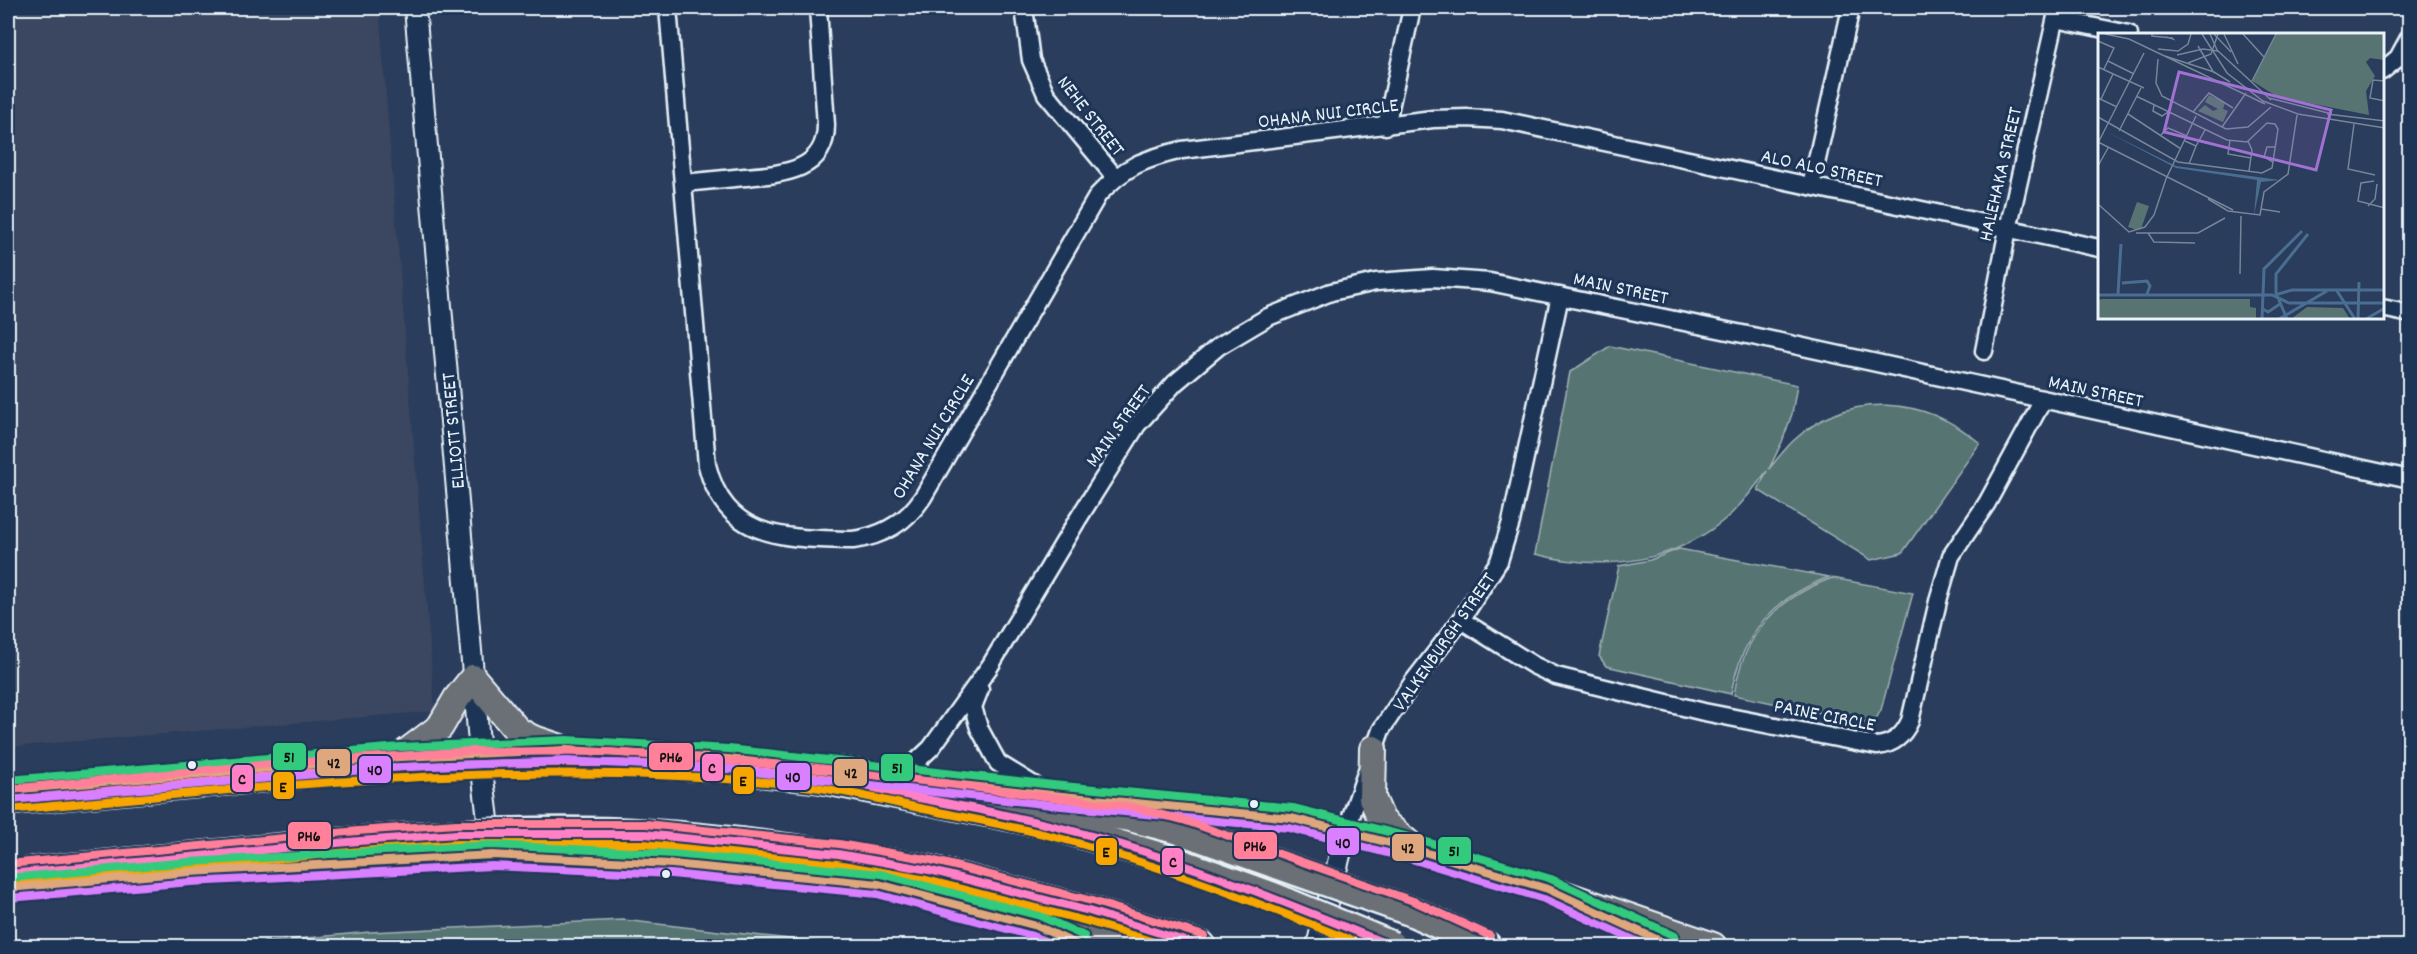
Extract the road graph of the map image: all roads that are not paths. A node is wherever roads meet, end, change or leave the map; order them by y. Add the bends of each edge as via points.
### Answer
1 (415, 8) edge
2 (668, 8) edge
3 (818, 8) edge
4 (1024, 8) edge
5 (1412, 8) edge
6 (1851, 8) edge
7 (2057, 13) edge
8 (2126, 33) edge
9 (2409, 36) edge
10 (2384, 69) edge
11 (1386, 126) junction
12 (1537, 126) joint
13 (1115, 177) junction
14 (684, 183) junction
15 (1811, 186) junction
16 (2008, 229) junction
17 (2098, 248) edge
18 (1560, 296) junction
19 (2384, 308) edge
20 (2409, 314) edge
21 (1984, 351) dead end
22 (2043, 400) junction
23 (2409, 479) edge
24 (1461, 620) junction
25 (990, 666) junction
26 (473, 678) junction
27 (1374, 749) junction
28 (567, 750) junction
29 (480, 754) junction
30 (400, 757) junction
31 (900, 777) junction
32 (819, 778) junction
33 (8, 790) edge
34 (1052, 795) junction
35 (8, 799) edge
36 (1346, 831) junction
37 (1414, 849) junction
38 (492, 855) junction
39 (929, 870) junction
40 (16, 874) edge
41 (8, 888) edge
42 (1548, 889) junction
43 (1080, 946) edge
44 (1124, 946) edge
45 (1201, 946) edge
46 (1317, 946) edge
47 (1392, 946) edge
48 (1486, 946) edge
49 (1671, 946) edge
50 (1713, 946) edge

1 - 26 street, ELLIOTT STREET
2 - 14 street, OHANA NUI CIRCLE
3 - 14 street via 826,125 824,141 816,155 790,172
4 - 13 street, NEHE STREET via 1032,60 1046,94
5 - 11 street
6 - 15 street
7 - 8 street
7 - 16 street, HALEHAKA STREET
9 - 10 street via 2398,58
11 - 12 street, OHANA NUI CIRCLE via 1467,118
11 - 13 street, OHANA NUI CIRCLE via 1182,150 1136,164
12 - 15 street, ALO ALO STREET
13 - 14 street, OHANA NUI CIRCLE via 1087,212 916,507 888,530 853,540 764,532 736,516 715,490 707,465
15 - 16 street, ALO ALO STREET
16 - 17 street, ALO ALO STREET
16 - 21 street, HALEHAKA STREET
18 - 22 street, MAIN STREET
18 - 24 street, VALKENBURGH STREET via 1511,522 1499,561
18 - 25 street, MAIN STREET via 1490,282 1433,278 1376,282 1331,292 1268,316 1219,346 1175,383 1137,426
19 - 20 street
22 - 23 street, MAIN STREET
22 - 24 street, PAINE CIRCLE via 1987,503 1951,556 1910,721 1905,732 1887,745 1704,712 1556,676
24 - 27 street, VALKENBURGH STREET via 1413,682 1381,730
25 - 31 street, MAIN STREET via 932,748
25 - 34 street, MAIN STREET via 973,707 979,729 998,763
26 - 28 main road via 517,730
26 - 29 street, ELLIOTT STREET
26 - 30 main road via 440,727
27 - 36 street, VALKENBURGH STREET
27 - 37 main road via 1372,798 1382,821
28 - 29 main road
28 - 31 main road via 728,759
29 - 30 main road
29 - 38 street, ELLIOTT STREET
30 - 33 main road
31 - 34 main road
32 - 35 highway, bridge via 642,763 528,761 374,767
32 - 47 highway, bridge via 1061,827 1185,865
32 - 48 highway, bridge via 1077,809 1183,831 1413,912
34 - 36 main road via 1291,818
36 - 37 main road
36 - 46 street, VALKENBURGH STREET
37 - 42 main road
38 - 41 main road via 190,872
38 - 43 main road via 672,864 879,884 1036,926
39 - 40 highway, bridge via 838,854 739,843 645,834 548,833 359,841
39 - 44 highway
39 - 45 highway via 1089,911
42 - 49 main road
42 - 50 main road

